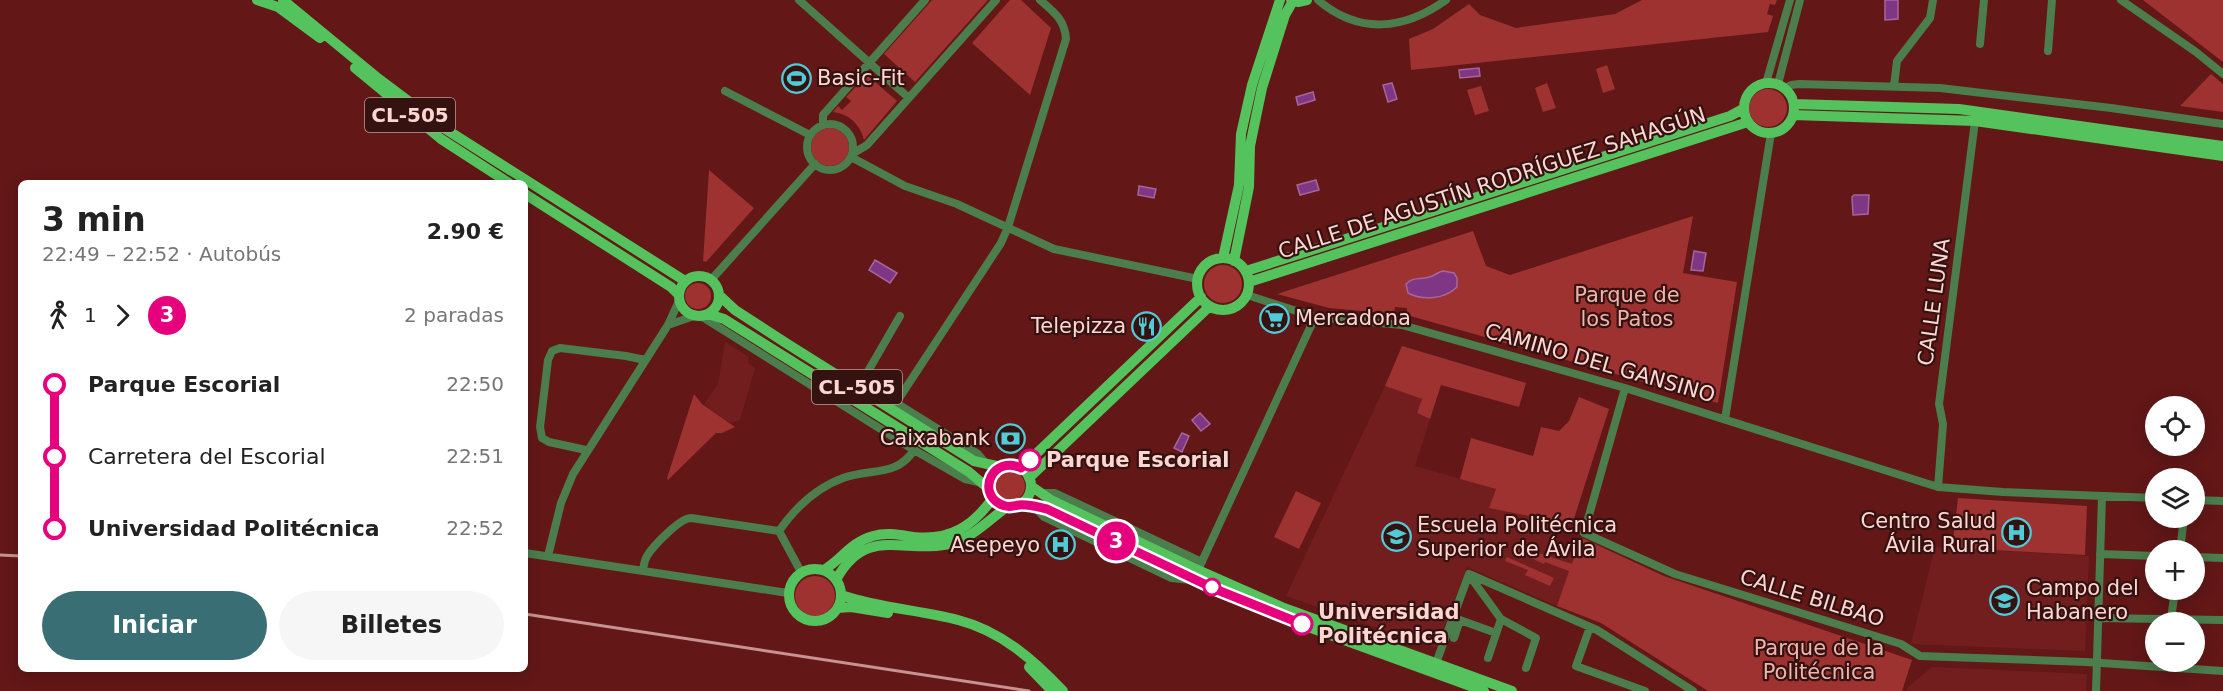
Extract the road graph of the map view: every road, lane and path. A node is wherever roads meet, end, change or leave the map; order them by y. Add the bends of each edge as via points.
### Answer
1 (257, 0) edge
2 (799, 0) edge
3 (925, 0) edge
4 (996, 0) edge
5 (1040, 0) edge
6 (1280, 0) edge
7 (1307, 0) edge
8 (1318, 0) edge
9 (1446, 0) edge
10 (1790, 0) edge
11 (1800, 0) edge
12 (1933, 0) edge
13 (1984, 0) edge
14 (2052, 0) edge
15 (2121, 0) edge
16 (1292, 1) edge
17 (286, 3) edge
18 (318, 37) junction
19 (1980, 44) dead end
20 (2048, 51) dead end
21 (869, 63) junction
22 (2223, 74) edge
23 (1766, 83) junction
24 (1781, 86) junction
25 (1894, 86) junction
26 (724, 91) dead end
27 (909, 98) junction
28 (1743, 109) junction
29 (1794, 110) junction
30 (1975, 121) junction
31 (1748, 122) junction
32 (2223, 124) edge
33 (823, 125) junction
34 (1771, 134) junction
35 (810, 135) junction
36 (2223, 146) edge
37 (852, 155) junction
38 (2223, 156) edge
39 (815, 164) junction
40 (504, 180) edge
41 (526, 180) edge
42 (528, 181) edge
43 (528, 196) edge
44 (1008, 227) junction
45 (1229, 259) junction
46 (1246, 271) junction
47 (1198, 279) junction
48 (711, 280) junction
49 (685, 281) junction
50 (1249, 282) junction
51 (1247, 295) junction
52 (719, 296) junction
53 (1201, 297) junction
54 (679, 298) junction
55 (1210, 306) junction
56 (701, 315) junction
57 (900, 316) dead end
58 (1315, 317) junction
59 (668, 325) junction
60 (645, 360) junction
61 (1625, 388) junction
62 (894, 406) junction
63 (1725, 419) junction
64 (586, 450) junction
65 (914, 450) junction
66 (1001, 466) junction
67 (1021, 468) junction
68 (1030, 482) junction
69 (1938, 487) junction
70 (988, 490) junction
71 (2102, 496) junction
72 (2145, 498) edge
73 (2205, 500) edge
74 (2223, 501) edge
75 (1019, 505) junction
76 (1007, 507) junction
77 (778, 531) junction
78 (528, 553) edge
79 (2100, 554) junction
80 (548, 556) junction
81 (2145, 556) edge
82 (2205, 557) edge
83 (2223, 558) edge
84 (643, 570) junction
85 (824, 570) junction
86 (1200, 571) junction
87 (801, 572) junction
88 (1469, 574) junction
89 (836, 580) junction
90 (788, 593) junction
91 (842, 595) junction
92 (838, 608) junction
93 (2098, 618) junction
94 (1501, 619) junction
95 (2145, 619) edge
96 (2205, 620) edge
97 (2223, 620) edge
98 (1590, 627) junction
99 (1496, 633) junction
100 (1454, 638) dead end
101 (1488, 658) dead end
102 (1436, 663) junction
103 (2097, 663) junction
104 (1526, 668) dead end
105 (2223, 671) edge
106 (1056, 689) edge
107 (1690, 690) edge
108 (1484, 691) edge
109 (1512, 691) edge
110 (1645, 691) edge
111 (2096, 691) edge

1 - 18 main road via 278,7
2 - 21 street
3 - 21 street
4 - 27 street
5 - 44 street via 1061,18 1066,39
6 - 45 main road via 1252,85 1241,134
7 - 16 main road
8 - 9 street via 1345,18 1368,24 1392,24 1421,16
10 - 23 street
11 - 24 street
12 - 25 street via 1930,18 1897,61
13 - 19 street
14 - 20 street
15 - 22 street
16 - 45 main road via 1262,88 1250,146 1249,187
17 - 18 main road, CL-505
17 - 41 main road, CL-505 via 447,130
18 - 40 main road, CL-505 via 441,140
21 - 27 street
21 - 33 street via 823,115
23 - 24 main road
23 - 28 main road via 1754,87
24 - 25 street
24 - 29 main road via 1791,95
25 - 32 street via 1984,93
26 - 35 street
27 - 37 street via 867,145
28 - 31 main road
28 - 46 main road, CALLE DE AGUSTÍN RODRÍGUEZ SAHAGÚN
29 - 30 main road
29 - 34 main road via 1789,124
29 - 36 main road via 1959,109
30 - 38 main road
30 - 69 street, CALLE LUNA via 1939,404 1943,424
31 - 34 main road via 1762,133
31 - 50 main road, CALLE DE AGUSTÍN RODRÍGUEZ SAHAGÚN
33 - 35 street
33 - 37 street via 835,124 847,130 853,141
34 - 63 street
35 - 39 street via 807,150
37 - 39 street via 838,169
37 - 44 street via 906,186
39 - 48 street
42 - 49 main road, CL-505
43 - 54 main road, CL-505 via 671,287
44 - 47 street via 1054,249
44 - 62 street
45 - 46 main road
45 - 47 main road via 1207,264
46 - 50 main road
47 - 53 main road
48 - 49 main road via 696,276
48 - 52 main road, CL-505
49 - 54 main road
50 - 51 main road
51 - 55 main road via 1231,309
51 - 58 street, CAMINO DEL GANSINO
52 - 56 main road via 716,306
52 - 62 main road, CL-505 via 735,310
53 - 55 main road
53 - 67 main road
54 - 56 main road, CL-505 via 685,310
54 - 59 street
55 - 68 main road
56 - 59 street
56 - 65 street
56 - 70 main road, CL-505 via 724,319 969,472
57 - 62 street via 867,374 890,390
58 - 61 street, CAMINO DEL GANSINO via 1402,325
58 - 86 street
59 - 60 street
60 - 64 street
60 - 64 street via 560,348 552,351 540,428 542,438
61 - 63 street, CAMINO DEL GANSINO
61 - 103 street, CALLE BILBAO via 1584,533 1675,574 1901,644 1920,656
62 - 66 main road, CL-505 via 974,461
63 - 69 street, CAMINO DEL GANSINO
64 - 80 street via 561,503
65 - 70 street
65 - 77 street via 900,466 841,478 818,491 799,505
66 - 67 main road, CL-505
66 - 70 main road via 991,476
67 - 68 main road
68 - 75 main road via 1028,497
68 - 86 main road via 1052,500
69 - 71 street, CAMINO DEL GANSINO
70 - 76 main road, CL-505 via 999,504
70 - 85 main road via 983,513 968,526 935,537 874,536 857,542
71 - 72 street, CAMINO DEL GANSINO
71 - 79 street
73 - 74 street
75 - 76 main road
75 - 86 main road via 1047,509
76 - 89 main road via 956,542 935,547 893,543 863,551 851,559
77 - 84 street via 686,518 649,553
77 - 87 street
78 - 80 street
79 - 81 street
79 - 93 street
80 - 84 street
82 - 83 street
84 - 90 street
85 - 87 main road
85 - 89 main road
86 - 102 main road via 1284,608
86 - 108 main road via 1281,617
87 - 90 main road
88 - 94 street
88 - 98 street
88 - 102 street
89 - 91 main road
90 - 92 main road via 791,608 803,619 819,622
91 - 92 main road
91 - 106 main road via 959,620 983,629 1033,661
92 - 106 main road via 957,626 1005,648
93 - 95 street
93 - 103 street
94 - 99 street
94 - 104 street via 1536,638
96 - 97 street
98 - 107 street
98 - 110 street via 1576,666
99 - 100 street via 1460,620
99 - 101 street
102 - 109 main road
103 - 105 street, CALLE BILBAO
103 - 111 street

